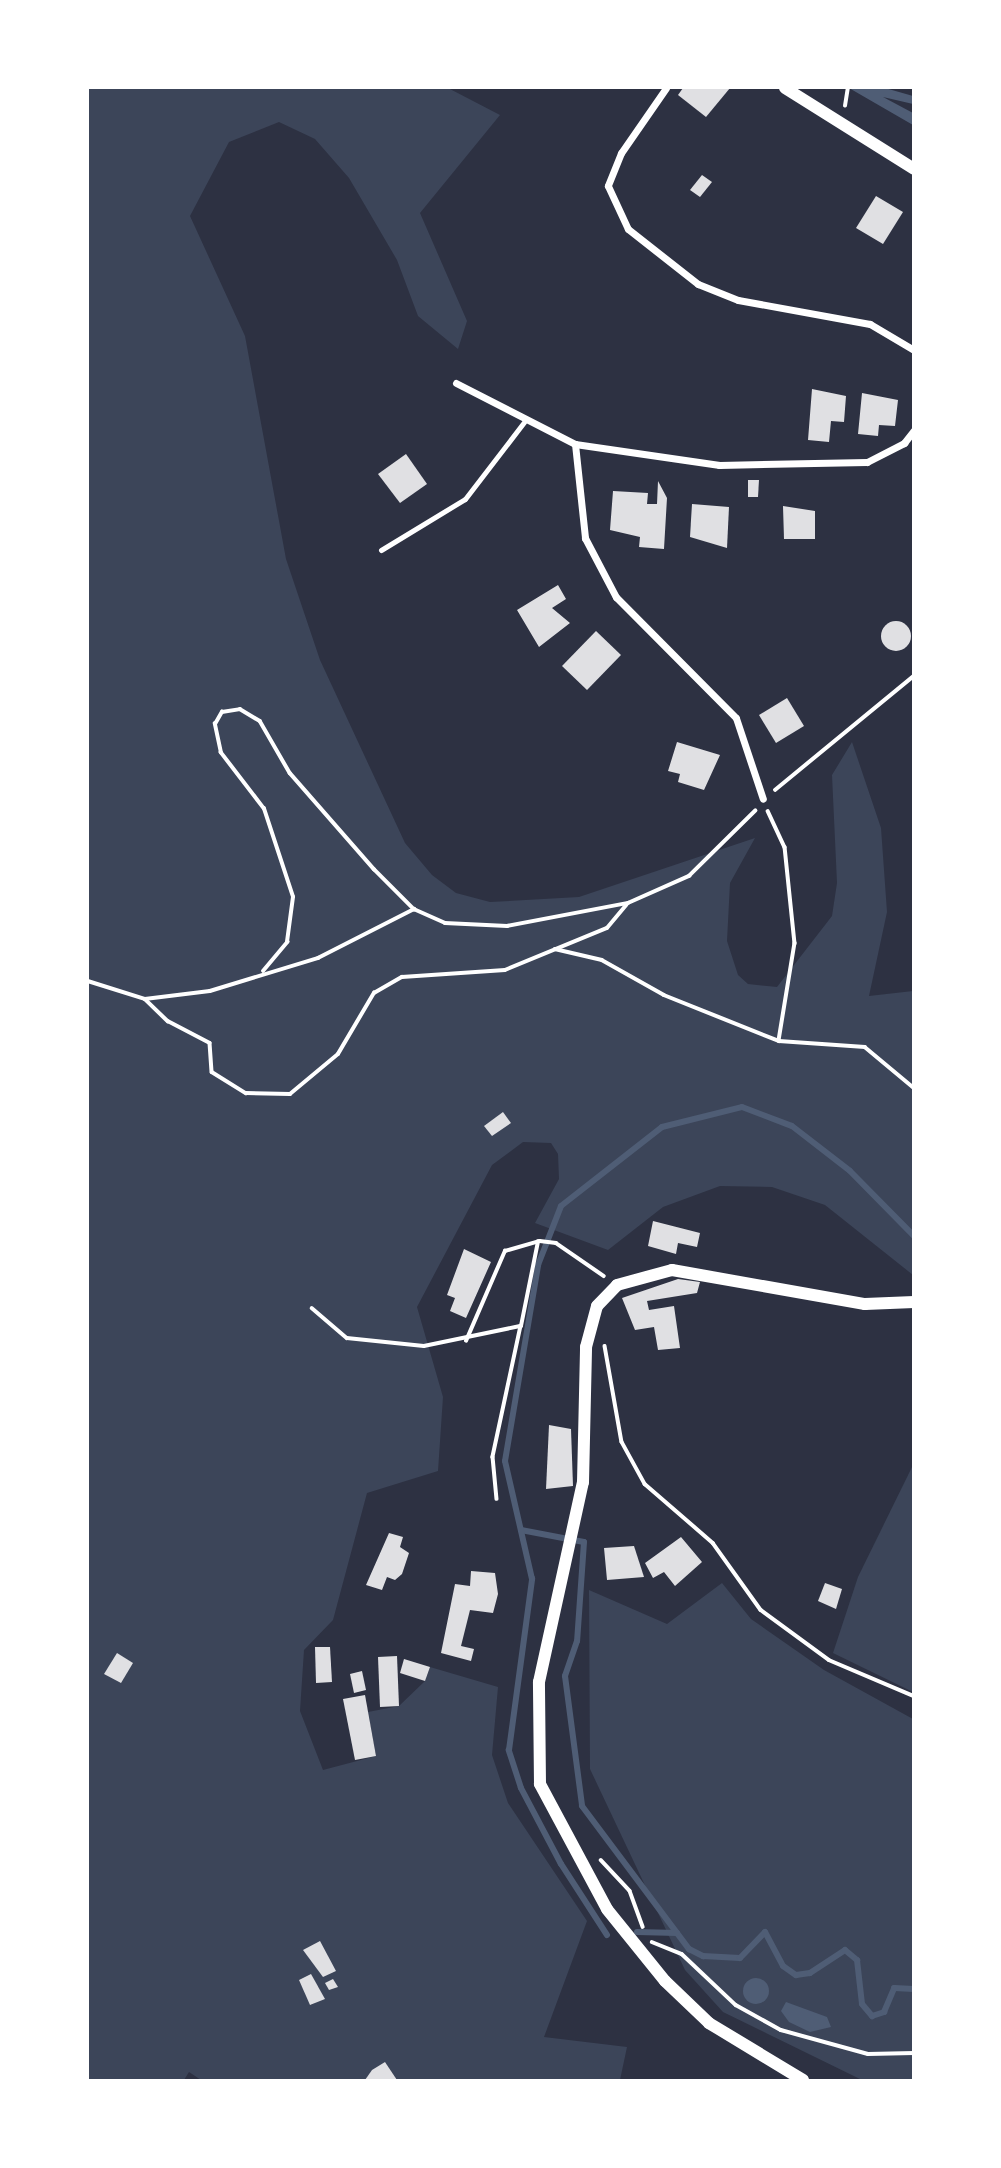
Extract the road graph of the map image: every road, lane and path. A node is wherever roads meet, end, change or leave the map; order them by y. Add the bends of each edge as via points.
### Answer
1 (666, 88) edge
2 (785, 88) edge
3 (848, 88) edge
4 (845, 104) dead end
5 (914, 169) edge
6 (914, 350) edge
7 (456, 383) dead end
8 (524, 422) junction
9 (914, 430) edge
10 (575, 444) junction
11 (381, 550) dead end
12 (914, 676) edge
13 (763, 799) junction
14 (628, 903) junction
15 (414, 909) junction
16 (555, 949) junction
17 (263, 971) junction
18 (88, 981) edge
19 (145, 999) junction
20 (779, 1041) junction
21 (914, 1088) edge
22 (539, 1241) junction
23 (617, 1285) junction
24 (914, 1302) edge
25 (312, 1308) dead end
26 (521, 1326) junction
27 (604, 1341) dead end
28 (466, 1342) junction
29 (496, 1499) dead end
30 (914, 1696) edge
31 (597, 1856) dead end
32 (641, 1922) dead end
33 (648, 1943) dead end
34 (914, 2053) edge
35 (803, 2081) edge

1 - 6 street via 621,153 608,187 628,229 698,284 738,300 870,324
2 - 5 street
3 - 4 path
7 - 8 street
8 - 10 street
8 - 11 lane via 465,499
9 - 10 street via 904,443 867,462 719,465
10 - 13 street via 585,538 616,597 736,718
12 - 13 path
13 - 14 path via 723,846 689,876
13 - 20 path via 785,847 796,943
14 - 15 path via 507,926 445,923
14 - 16 path via 607,928
15 - 17 path via 318,958
15 - 17 path via 290,773 260,721 240,709 222,712 215,724 221,753 264,809 293,897 287,942
16 - 19 path via 505,970 402,977 374,993 338,1055 290,1094 246,1093 212,1072 210,1044
16 - 20 path via 602,960 663,995
17 - 19 path via 211,991
18 - 19 path
20 - 21 path via 865,1047
22 - 23 path via 556,1243
22 - 26 path
22 - 28 path via 505,1251
23 - 24 street via 672,1270 865,1304
23 - 35 street via 597,1306 586,1347 575,1528 539,1682 540,1784 607,1909 665,1981 709,2023
25 - 28 path via 347,1338 424,1346
26 - 28 path
26 - 29 path via 493,1457
27 - 30 path via 619,1430 645,1484 713,1543 761,1610 829,1660
31 - 32 path via 630,1891
33 - 34 path via 682,1954 736,2005 780,2029 868,2054

